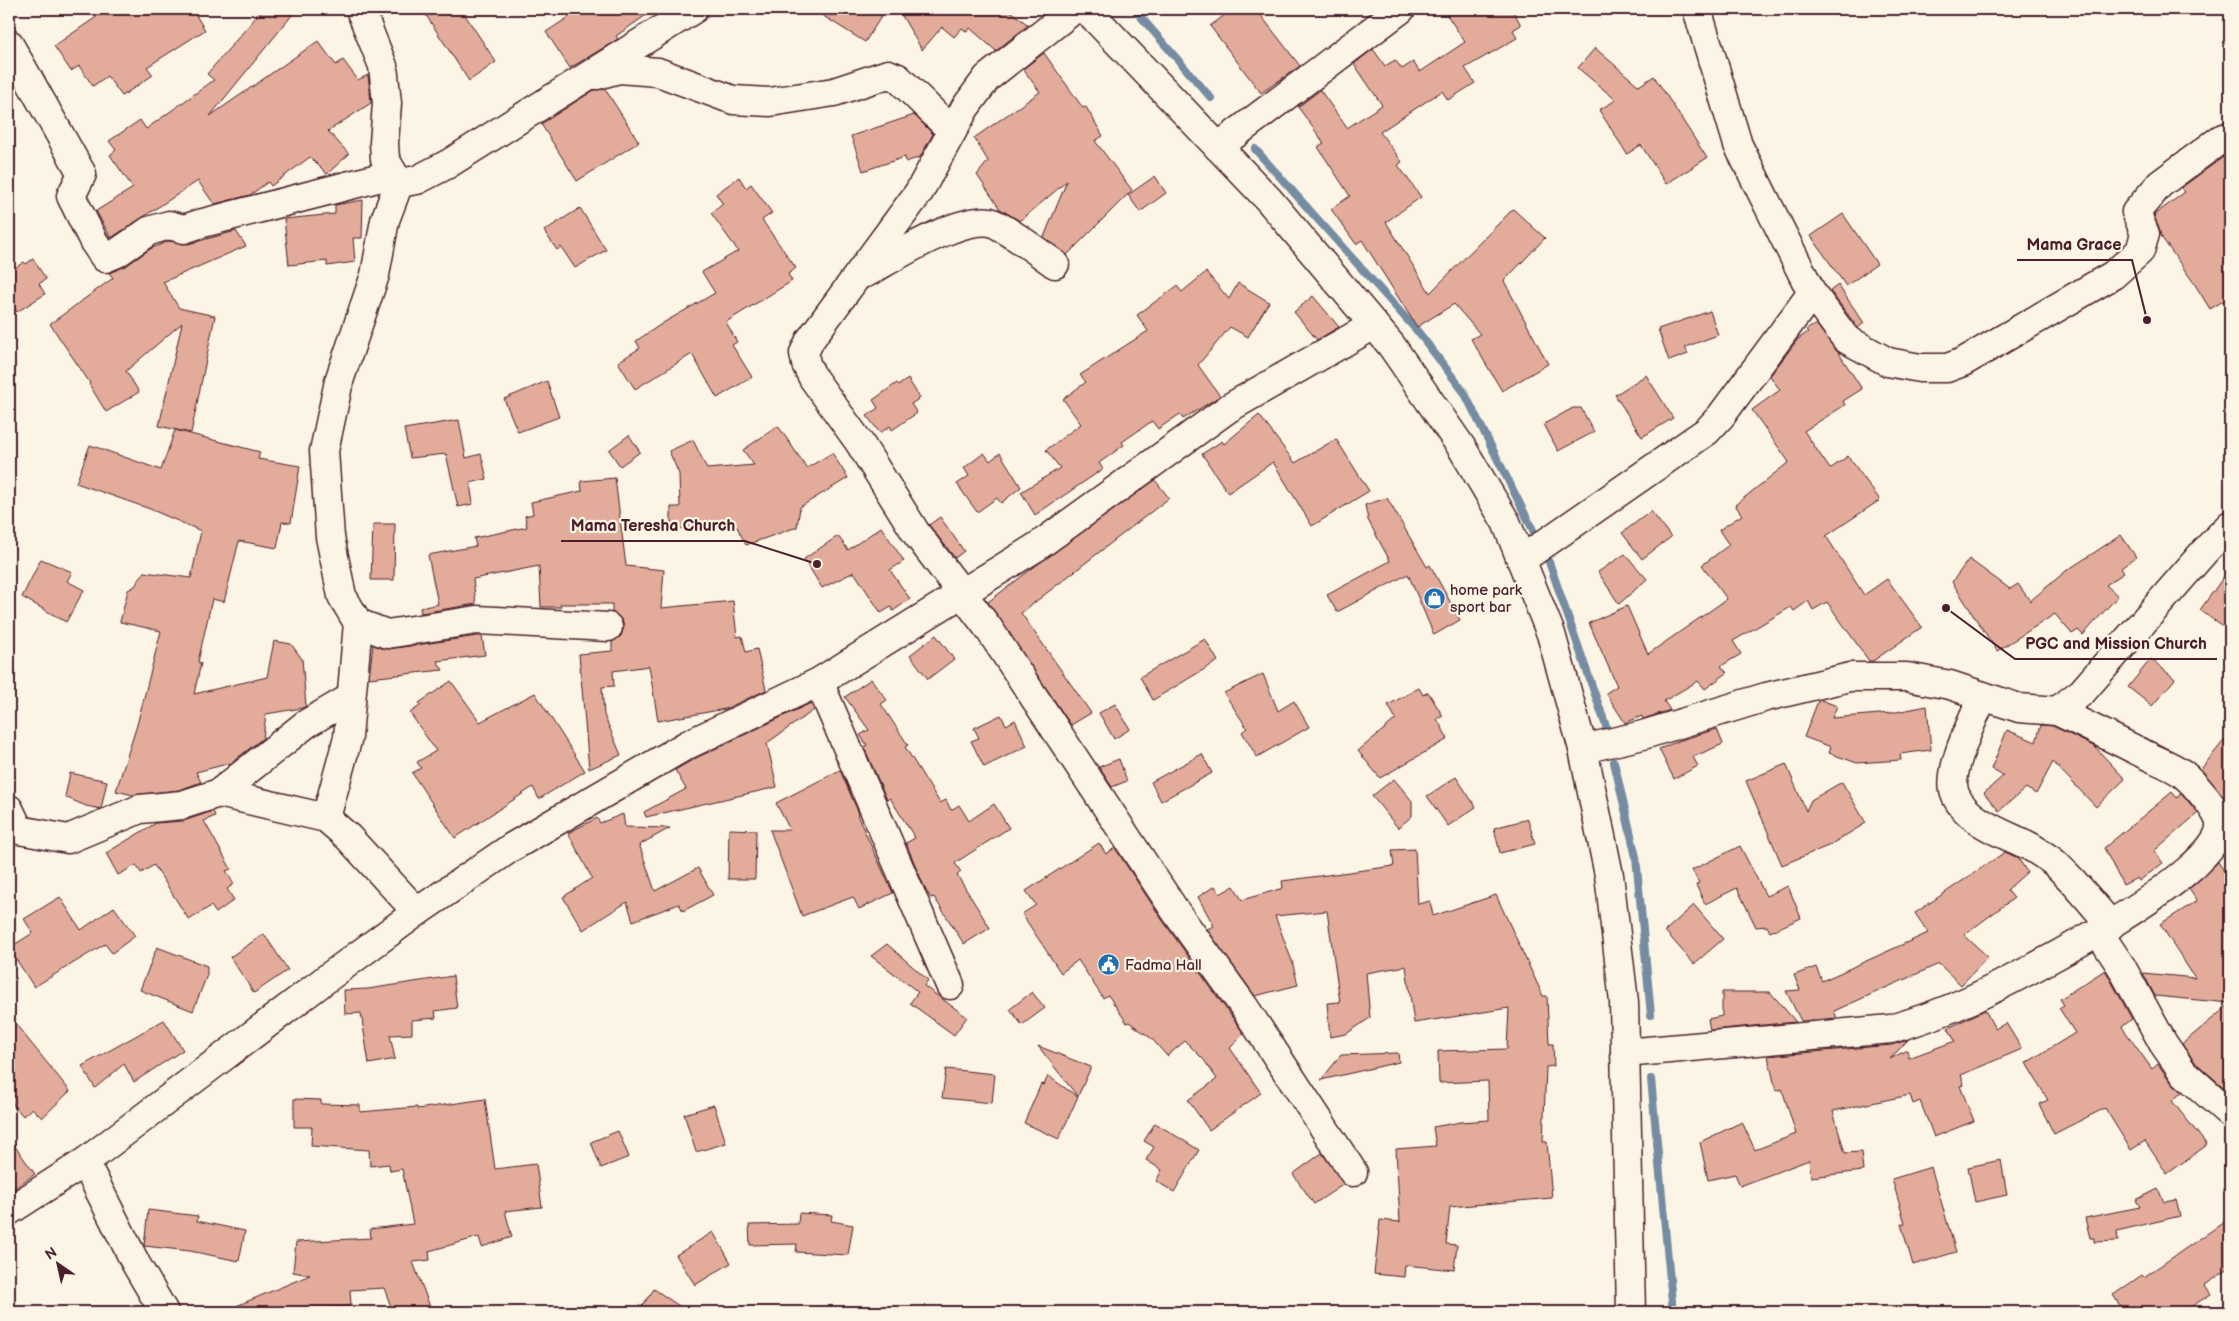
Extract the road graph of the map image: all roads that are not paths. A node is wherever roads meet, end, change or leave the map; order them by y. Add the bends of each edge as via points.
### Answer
1 (360, 9) edge
2 (694, 9) edge
3 (1074, 9) edge
4 (1086, 9) edge
5 (1401, 9) edge
6 (1697, 9) edge
7 (9, 44) edge
8 (581, 79) junction
9 (952, 131) junction
10 (2230, 136) edge
11 (1218, 147) junction
12 (396, 178) junction
13 (1055, 264) dead end
14 (855, 279) junction
15 (1812, 293) junction
16 (1374, 325) junction
17 (2230, 525) edge
18 (1521, 560) junction
19 (962, 594) junction
20 (358, 623) junction
21 (608, 627) dead end
22 (819, 682) junction
23 (1982, 696) junction
24 (350, 698) junction
25 (2057, 711) junction
26 (1584, 749) junction
27 (220, 793) junction
28 (9, 809) edge
29 (326, 818) junction
30 (417, 912) junction
31 (2105, 929) junction
32 (950, 985) dead end
33 (1625, 1053) junction
34 (2229, 1113) edge
35 (85, 1162) junction
36 (1352, 1172) dead end
37 (9, 1211) edge
38 (164, 1312) edge
39 (1631, 1312) edge

1 - 12 street via 383,66 387,103 385,159
2 - 8 street
3 - 9 street via 987,78
4 - 11 street
5 - 11 street
6 - 15 street via 1738,145
7 - 12 street via 82,174 71,196 105,258 149,231 169,225 184,229
8 - 9 street via 619,69 658,72 733,100 770,102 834,92 888,74 898,78
8 - 12 street via 448,164 417,180
9 - 14 street via 919,192
10 - 15 street via 2221,139 2160,184 2136,212 2145,234 2140,251 2112,275 1963,362 1947,368 1920,368 1888,362 1846,339
11 - 16 street via 1269,200
12 - 20 street via 375,275 339,381 324,451 332,545 342,596
13 - 14 street via 992,222 972,222 915,246
14 - 19 street via 810,340 804,353 806,364 916,533
15 - 18 street via 1707,431
16 - 18 street via 1462,448 1506,522
16 - 19 street via 1229,408 1038,546
17 - 25 street via 2082,692
18 - 26 street via 1551,634
19 - 22 street
19 - 36 street via 989,629 1176,912 1245,1008
20 - 21 street via 387,634 477,620
20 - 24 street
22 - 30 street via 687,745 512,847
22 - 32 street
23 - 25 street via 2019,708
23 - 26 street via 1950,685 1907,677 1850,677 1766,697 1644,735
23 - 31 street via 1955,766 1954,793 1978,820 2027,844 2052,861
24 - 27 street via 306,724
24 - 29 street via 348,737
25 - 31 street via 2183,774 2216,811 2220,826 2216,839 2205,854 2138,908
26 - 33 street via 1609,875 1624,1002
27 - 28 street via 182,805 140,809 68,839 19,830
27 - 29 street
29 - 30 street via 348,837
30 - 35 street
31 - 33 street via 1970,1000 1924,1020 1891,1029
31 - 34 street via 2121,966 2163,1043 2183,1072
33 - 39 street
35 - 37 street
35 - 38 street

